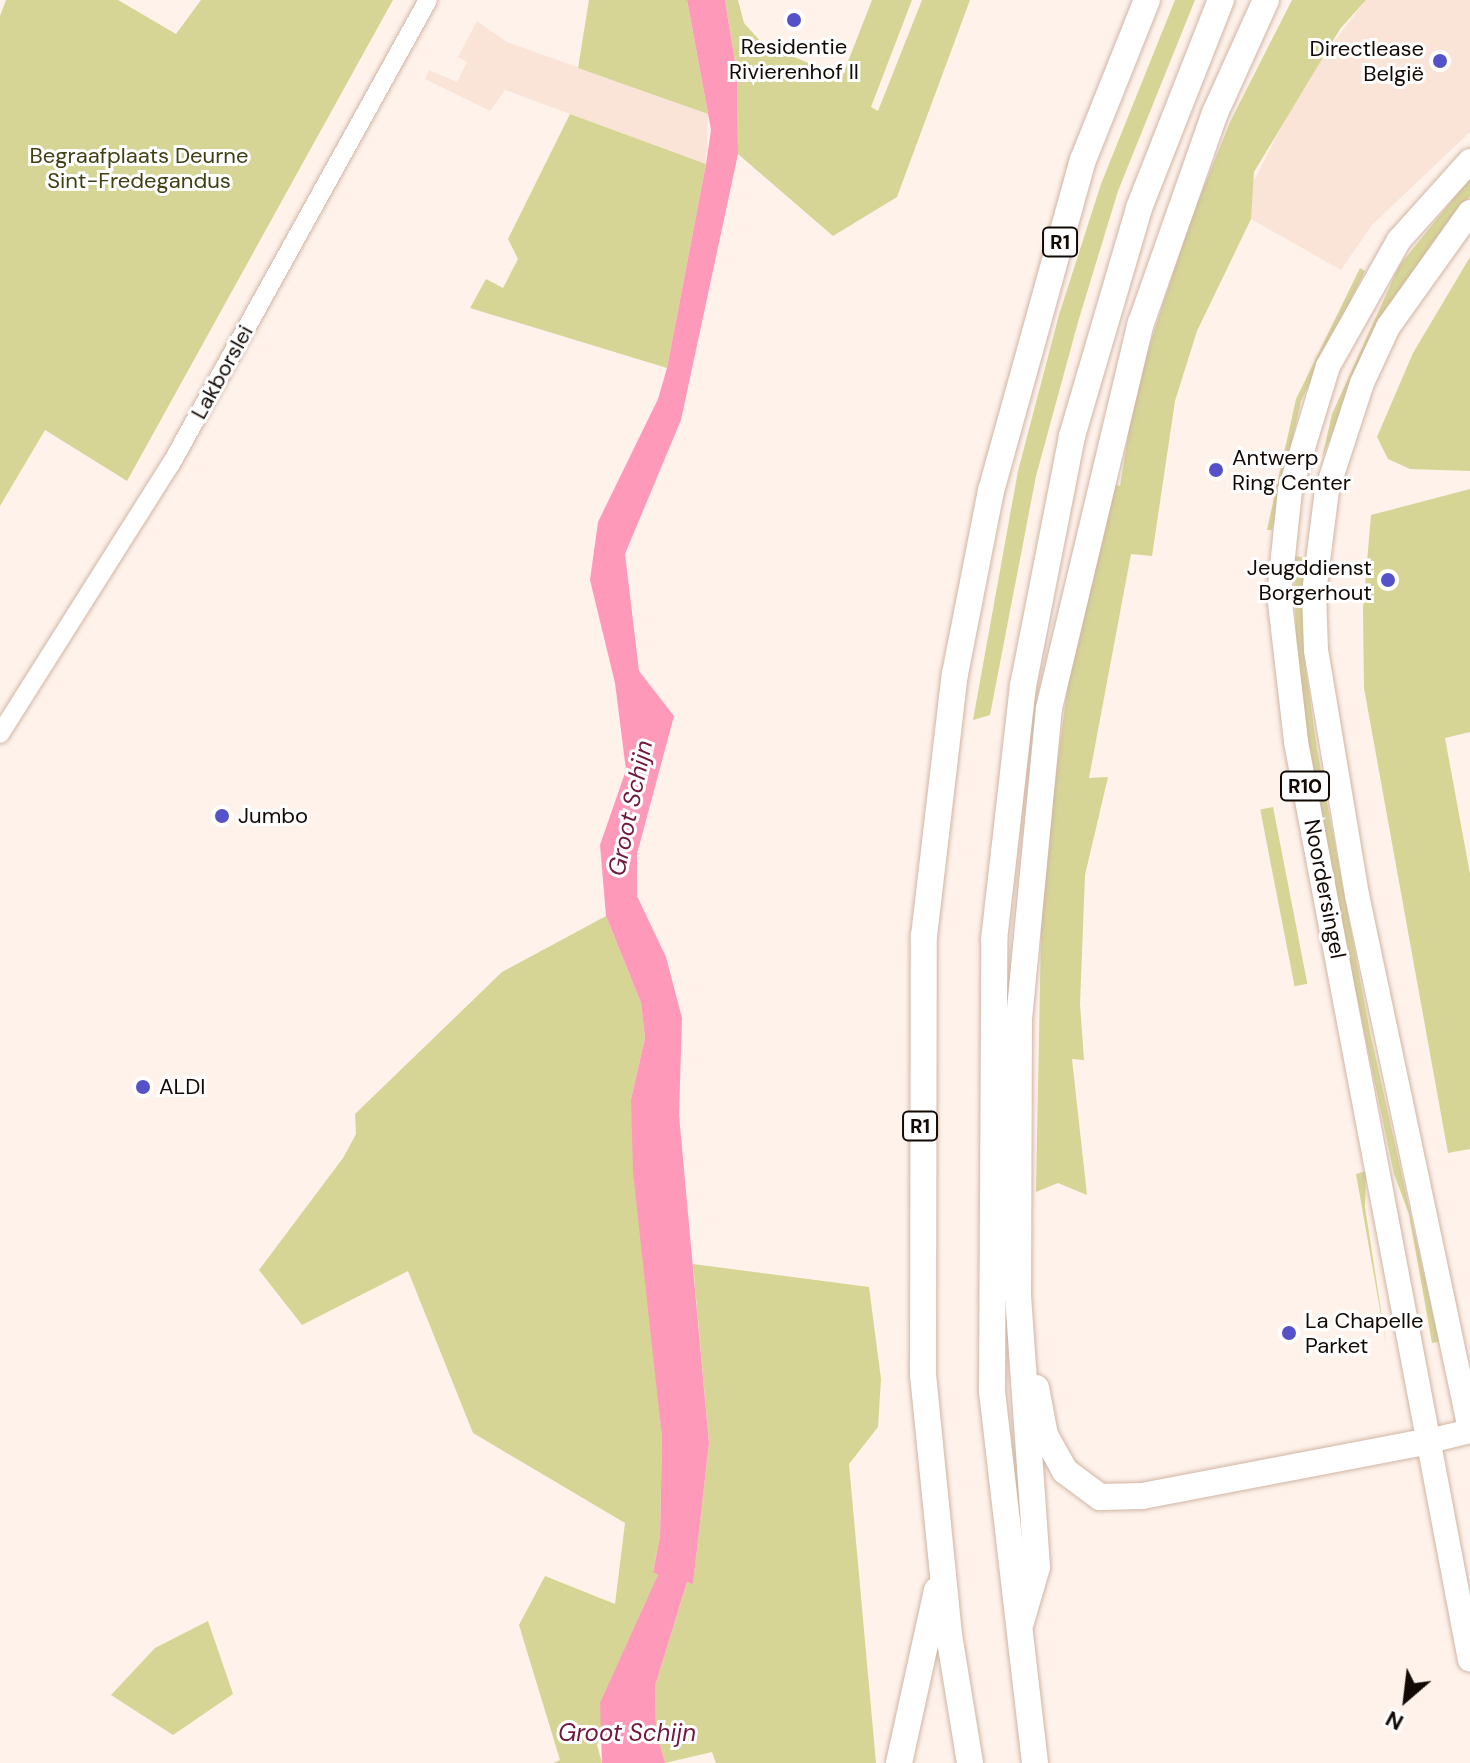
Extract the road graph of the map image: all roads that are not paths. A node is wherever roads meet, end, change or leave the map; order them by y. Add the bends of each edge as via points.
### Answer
1 (428, 0) edge
2 (1147, 0) edge
3 (1221, 0) edge
4 (1266, 0) edge
5 (1470, 161) edge
6 (1470, 212) edge
7 (0, 734) edge
8 (1018, 1298) junction
9 (1470, 1430) edge
10 (1425, 1442) junction
11 (942, 1563) junction
12 (1017, 1633) junction
13 (1470, 1660) edge
14 (899, 1763) edge
15 (970, 1763) edge
16 (1035, 1763) edge

1 - 7 street, Lakborslei via 178,451
2 - 11 highway, R1 via 1083,160 991,491 955,674 924,936 919,1146 923,1375
3 - 12 highway via 1113,286 1051,527 1023,686 994,940 990,1150 992,1392
4 - 8 highway via 1215,113 1141,323 1049,708 1019,1019
5 - 10 main road, Noordersingel / R10 via 1399,240 1349,322 1310,417 1280,549 1280,636 1296,742
6 - 9 main road, Noordersingel / R10 via 1409,295 1362,383 1327,490 1314,593 1316,650 1357,895
8 - 10 highway via 1045,1435 1065,1471 1100,1497 1142,1496
8 - 12 highway via 1037,1567
9 - 10 main road
10 - 13 main road, Noordersingel / R10
11 - 14 highway, R1
11 - 15 highway, R1
12 - 16 highway

